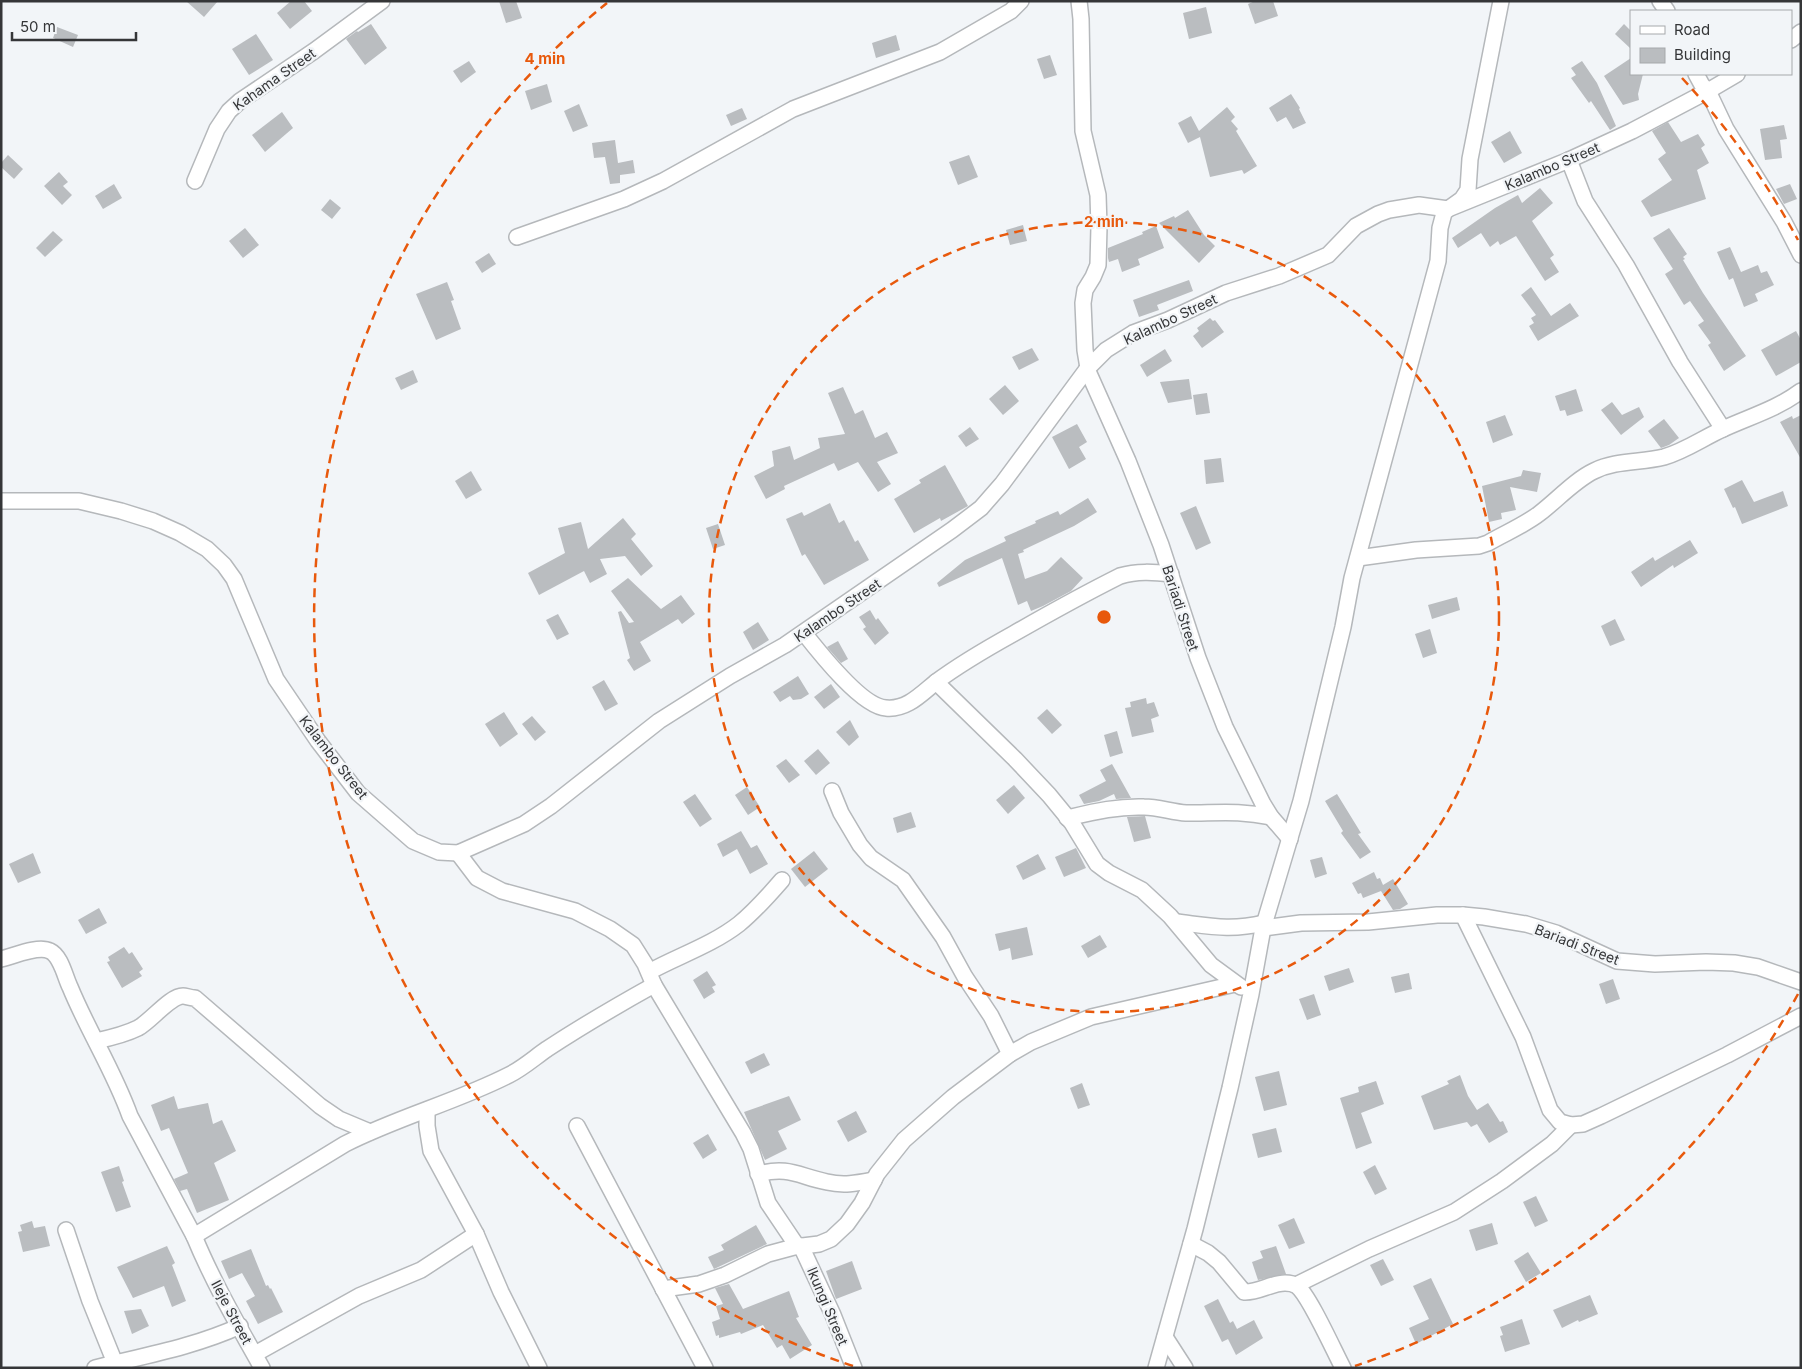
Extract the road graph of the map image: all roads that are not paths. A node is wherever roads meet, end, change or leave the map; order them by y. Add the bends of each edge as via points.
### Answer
1 (382, 1) edge
2 (1021, 1) edge
3 (1079, 1) edge
4 (1501, 1) edge
5 (1697, 75) edge
6 (1735, 75) edge
7 (1708, 91) junction
8 (1569, 160) junction
9 (195, 181) dead end
10 (1448, 209) junction
11 (517, 237) dead end
12 (1801, 256) edge
13 (1088, 368) junction
14 (1801, 391) edge
15 (1723, 429) junction
16 (1, 501) edge
17 (1358, 558) junction
18 (1171, 574) junction
19 (804, 633) junction
20 (936, 682) junction
21 (832, 791) dead end
22 (1271, 817) junction
23 (1067, 818) junction
24 (1290, 839) junction
25 (458, 852) junction
26 (782, 880) dead end
27 (1464, 915) junction
28 (1176, 922) junction
29 (1264, 925) junction
30 (1, 959) edge
31 (652, 978) junction
32 (1801, 982) edge
33 (1235, 984) junction
34 (1251, 994) junction
35 (1801, 1016) edge
36 (96, 1041) junction
37 (1010, 1054) junction
38 (427, 1110) junction
39 (1571, 1125) junction
40 (576, 1126) dead end
41 (370, 1132) junction
42 (758, 1174) junction
43 (874, 1180) junction
44 (66, 1230) dead end
45 (476, 1234) junction
46 (194, 1236) junction
47 (1191, 1244) junction
48 (799, 1246) junction
49 (1296, 1285) junction
50 (663, 1289) junction
51 (240, 1326) junction
52 (1164, 1337) junction
53 (255, 1354) junction
54 (114, 1363) junction
55 (94, 1368) edge
56 (262, 1368) edge
57 (538, 1368) edge
58 (705, 1368) edge
59 (854, 1368) edge
60 (1156, 1368) edge
61 (1185, 1368) edge
62 (1343, 1368) edge

1 - 9 street, Kahama Street via 228,111
2 - 11 street via 1011,11 940,52 793,109 663,181
3 - 13 street, Bariadi Street via 1083,131 1098,195 1099,227 1098,265 1085,290 1083,303
4 - 10 street via 1470,159 1468,190 1462,200
5 - 7 street
6 - 7 street, Kalambo Street
7 - 8 street, Kalambo Street
7 - 12 street via 1726,129 1784,222
8 - 10 street, Kalambo Street
8 - 15 street via 1586,201
10 - 13 street, Kalambo Street via 1419,205 1378,214 1356,226 1328,255 1279,276 1226,293 1133,333 1106,350
10 - 17 street via 1440,228 1436,268
13 - 18 street, Bariadi Street
13 - 19 street, Kalambo Street via 981,508
14 - 15 street via 1758,415
15 - 17 street via 1667,456 1595,470 1540,514 1488,543
16 - 25 street, Kalambo Street via 80,501 121,510 180,533 207,549 234,578 276,679 358,793 413,841 439,852
17 - 24 street
18 - 20 street via 1132,572 1120,576 976,654
18 - 22 street, Bariadi Street via 1209,691
19 - 20 street via 850,686 866,700 885,709 914,701
19 - 25 street, Kalambo Street via 659,721 524,824
20 - 23 street via 1015,759
21 - 37 street via 860,845 871,858 903,880 943,937
22 - 23 street via 1237,811 1173,812 1119,807
22 - 24 street, Bariadi Street
23 - 28 street via 1097,864 1142,890
24 - 29 street
25 - 31 street, Ikungi Street via 477,878 502,891 575,911 610,929 633,946
26 - 31 street via 739,924
27 - 29 street, Bariadi Street via 1344,924
27 - 32 street, Bariadi Street via 1526,924 1556,933 1617,961 1734,963 1758,967
27 - 39 street via 1523,1037 1550,1110 1560,1122
28 - 29 street, Bariadi Street via 1231,928
28 - 33 street via 1211,965
29 - 34 street
30 - 36 street, Ileje Street via 36,949 50,951 57,958
31 - 38 street via 512,1074
31 - 42 street, Ikungi Street via 743,1133
33 - 34 street
33 - 37 street via 1091,1017
34 - 47 street
35 - 39 street via 1601,1116
36 - 41 street via 139,1027 182,996 195,998 320,1106 339,1119
36 - 46 street, Ileje Street via 130,1116
37 - 43 street via 953,1097 904,1140
38 - 41 street
38 - 45 street via 431,1151
39 - 49 street via 1552,1144 1454,1212
40 - 50 street
41 - 46 street
42 - 43 street via 789,1171 826,1182 850,1184
42 - 48 street, Ikungi Street via 768,1203
43 - 48 street via 862,1203 837,1235 819,1244
44 - 54 street
45 - 53 street via 421,1270 359,1296
45 - 57 street
46 - 51 street, Ileje Street
47 - 49 street via 1219,1262 1244,1292 1284,1283
47 - 52 street
48 - 50 street via 768,1254 699,1284
48 - 59 street, Ikungi Street via 834,1315
49 - 62 street via 1306,1296
50 - 58 street
51 - 53 street, Ileje Street
51 - 54 street via 216,1337
52 - 60 street
52 - 61 street
53 - 56 street, Ileje Street
54 - 55 street

